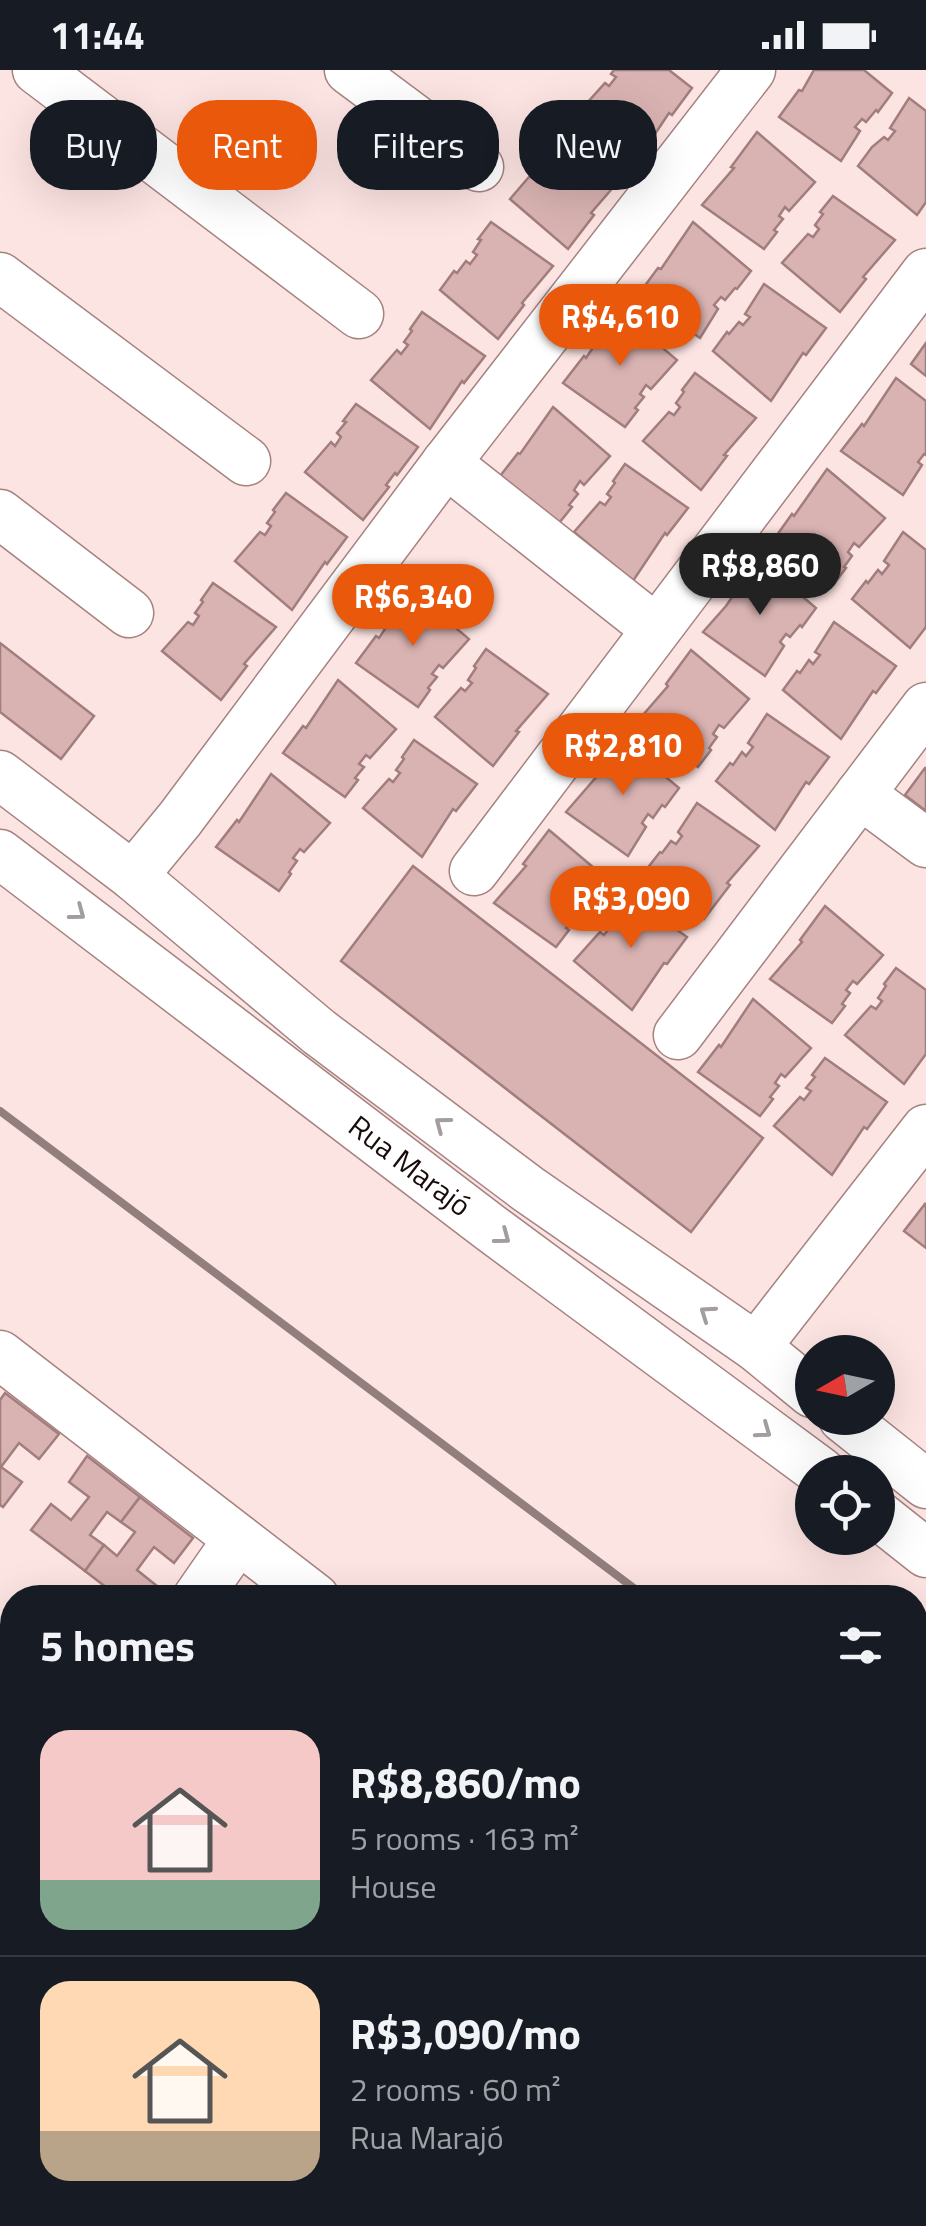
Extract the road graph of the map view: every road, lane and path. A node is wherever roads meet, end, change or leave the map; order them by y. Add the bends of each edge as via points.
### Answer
1 (37, 70) edge
2 (349, 70) edge
3 (751, 70) edge
4 (389, 100) edge
5 (926, 273) edge
6 (0, 277) edge
7 (359, 314) dead end
8 (246, 461) dead end
9 (446, 463) junction
10 (0, 514) edge
11 (129, 612) dead end
12 (656, 629) junction
13 (926, 707) edge
14 (0, 775) edge
15 (860, 794) junction
16 (926, 843) edge
17 (0, 854) edge
18 (474, 871) dead end
19 (132, 876) junction
20 (678, 1035) dead end
21 (926, 1130) edge
22 (614, 1248) junction
23 (578, 1294) junction
24 (756, 1347) junction
25 (0, 1355) edge
26 (795, 1379) edge
27 (864, 1435) edge
28 (798, 1455) edge
29 (926, 1484) edge
30 (895, 1528) edge
31 (238, 1540) junction
32 (926, 1552) edge
33 (206, 1585) edge
34 (298, 1585) edge

1 - 7 street
2 - 4 street
3 - 9 street
5 - 12 street
6 - 8 street
9 - 12 street
9 - 19 street
10 - 11 street
12 - 18 street
13 - 15 street
14 - 19 street, Rua Marajó
15 - 16 street
15 - 20 street
17 -> 23 street, Rua Marajó
22 -> 19 street, Rua Marajó via 319,1032
21 - 24 street
22 - 23 street
24 -> 22 street, Rua Marajó
23 -> 28 street, Rua Marajó
24 - 26 street, Rua Marajó
25 - 31 street
27 - 29 street
30 - 32 street
31 - 33 street
31 - 34 street

